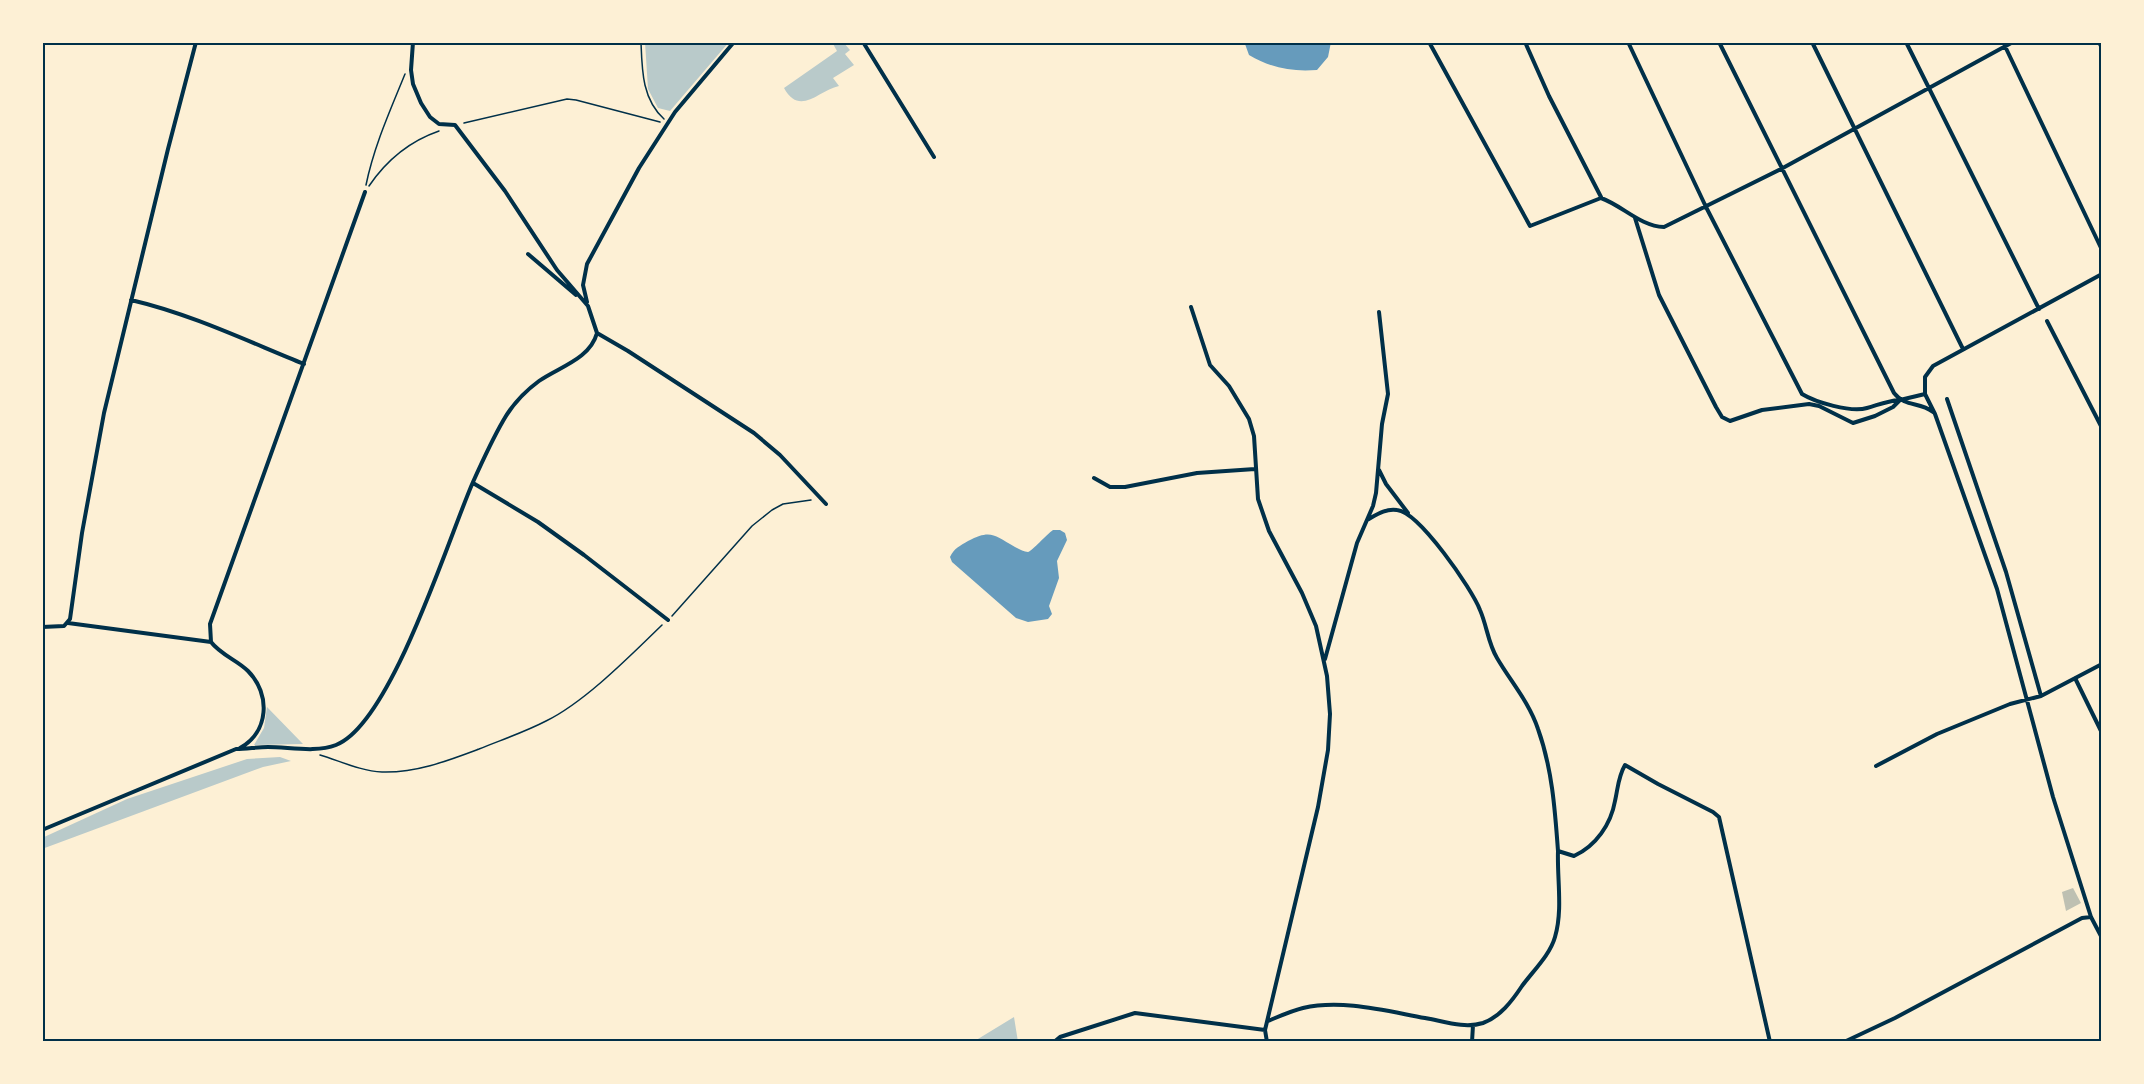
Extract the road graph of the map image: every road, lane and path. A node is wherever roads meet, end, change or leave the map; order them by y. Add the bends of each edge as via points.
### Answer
1 (196, 42) edge
2 (413, 42) edge
3 (641, 42) edge
4 (734, 42) edge
5 (863, 42) edge
6 (1429, 42) edge
7 (1525, 42) edge
8 (1628, 42) edge
9 (1719, 42) edge
10 (1812, 42) edge
11 (1906, 42) edge
12 (2013, 42) edge
13 (2099, 42) edge
14 (2004, 44) edge
15 (2102, 48) edge
16 (405, 75) dead end
17 (1929, 88) junction
18 (669, 124) junction
19 (455, 125) junction
20 (1854, 129) junction
21 (934, 157) dead end
22 (1781, 169) junction
23 (365, 192) junction
24 (1601, 198) junction
25 (1706, 207) junction
26 (1634, 217) junction
27 (2102, 250) edge
28 (528, 254) dead end
29 (2102, 274) edge
30 (131, 300) junction
31 (588, 306) junction
32 (1191, 308) dead end
33 (2039, 309) junction
34 (1378, 312) dead end
35 (2047, 321) dead end
36 (597, 333) junction
37 (1963, 349) junction
38 (304, 364) junction
39 (1925, 394) junction
40 (1947, 399) dead end
41 (1900, 400) junction
42 (1935, 414) junction
43 (2102, 428) edge
44 (1255, 469) junction
45 (1378, 469) junction
46 (1094, 478) dead end
47 (473, 483) junction
48 (826, 504) joint
49 (1408, 513) junction
50 (1367, 520) junction
51 (668, 620) junction
52 (68, 623) junction
53 (42, 627) edge
54 (211, 642) junction
55 (1325, 661) junction
56 (2102, 664) edge
57 (2075, 678) junction
58 (2041, 696) junction
59 (2026, 701) junction
60 (2102, 733) edge
61 (236, 749) junction
62 (311, 753) dead end
63 (1876, 766) dead end
64 (42, 830) edge
65 (1558, 851) junction
66 (2091, 917) junction
67 (2102, 938) edge
68 (1268, 1021) junction
69 (1473, 1025) junction
70 (1266, 1030) junction
71 (1054, 1042) edge
72 (1267, 1042) edge
73 (1472, 1042) edge
74 (1770, 1042) edge
75 (1844, 1042) edge

1 - 30 street
2 - 19 street via 411,70 421,103 439,124
3 - 18 path via 643,82 657,113
4 - 18 street
5 - 21 street
6 - 24 street via 1530,226
7 - 24 street
8 - 25 street
9 - 22 street
10 - 20 street
11 - 17 street
12 - 14 street
13 - 15 street
14 - 17 street
14 - 27 street
16 - 23 path via 372,159
17 - 20 street
17 - 33 street
18 - 19 path via 567,99
18 - 31 street via 639,168 587,264 583,285
19 - 23 path via 408,146 380,169
19 - 31 street via 557,270
20 - 22 street
20 - 37 street
22 - 25 street
22 - 41 street
23 - 38 street
24 - 26 street
25 - 26 street via 1664,227
25 - 41 street via 1802,394 1850,409
26 - 41 street via 1659,296 1722,417 1730,421 1762,410 1809,404 1852,423 1875,416
28 - 31 street
29 - 33 street
30 - 38 street via 216,328
30 - 52 street via 104,413
31 - 36 street
32 - 44 street via 1210,365 1229,386 1249,419
33 - 37 street
34 - 45 street via 1388,394
35 - 43 street
36 - 47 street via 594,344 585,353 516,401
36 - 48 street via 754,433
37 - 39 street via 1933,366 1925,377
38 - 54 street via 213,614
39 - 41 street
39 - 42 street
40 - 58 street via 2006,572
41 - 42 street
42 - 59 street via 1997,589
44 - 46 street via 1197,473 1110,488
44 - 55 street via 1258,499 1269,531 1317,626
45 - 49 street
45 - 50 street via 1376,493
47 - 51 street via 538,522
47 - 61 street via 417,624 393,675 362,725 346,740 325,748
48 - 51 path via 804,500 772,510 752,526
49 - 50 street via 1397,509
49 - 65 street via 1473,595 1497,658 1538,728 1551,775
50 - 55 street via 1357,543
51 - 62 path via 589,691 547,721 442,763 381,772
52 - 53 street
52 - 54 street
54 - 61 street via 247,670 262,699 262,724 249,743
55 - 68 street via 1330,714 1328,750
56 - 57 street
57 - 58 street
57 - 60 street
58 - 59 street
59 - 63 street via 1937,734
59 - 66 street
61 - 64 street
65 - 69 street via 1555,938 1512,1000 1484,1023
65 - 74 street via 1574,856 1602,833 1609,822 1619,775 1625,765 1719,817
66 - 67 street
66 - 75 street via 2082,918
68 - 69 street via 1323,1005 1377,1009
68 - 70 street
69 - 73 street
70 - 71 street via 1136,1012
70 - 72 street

